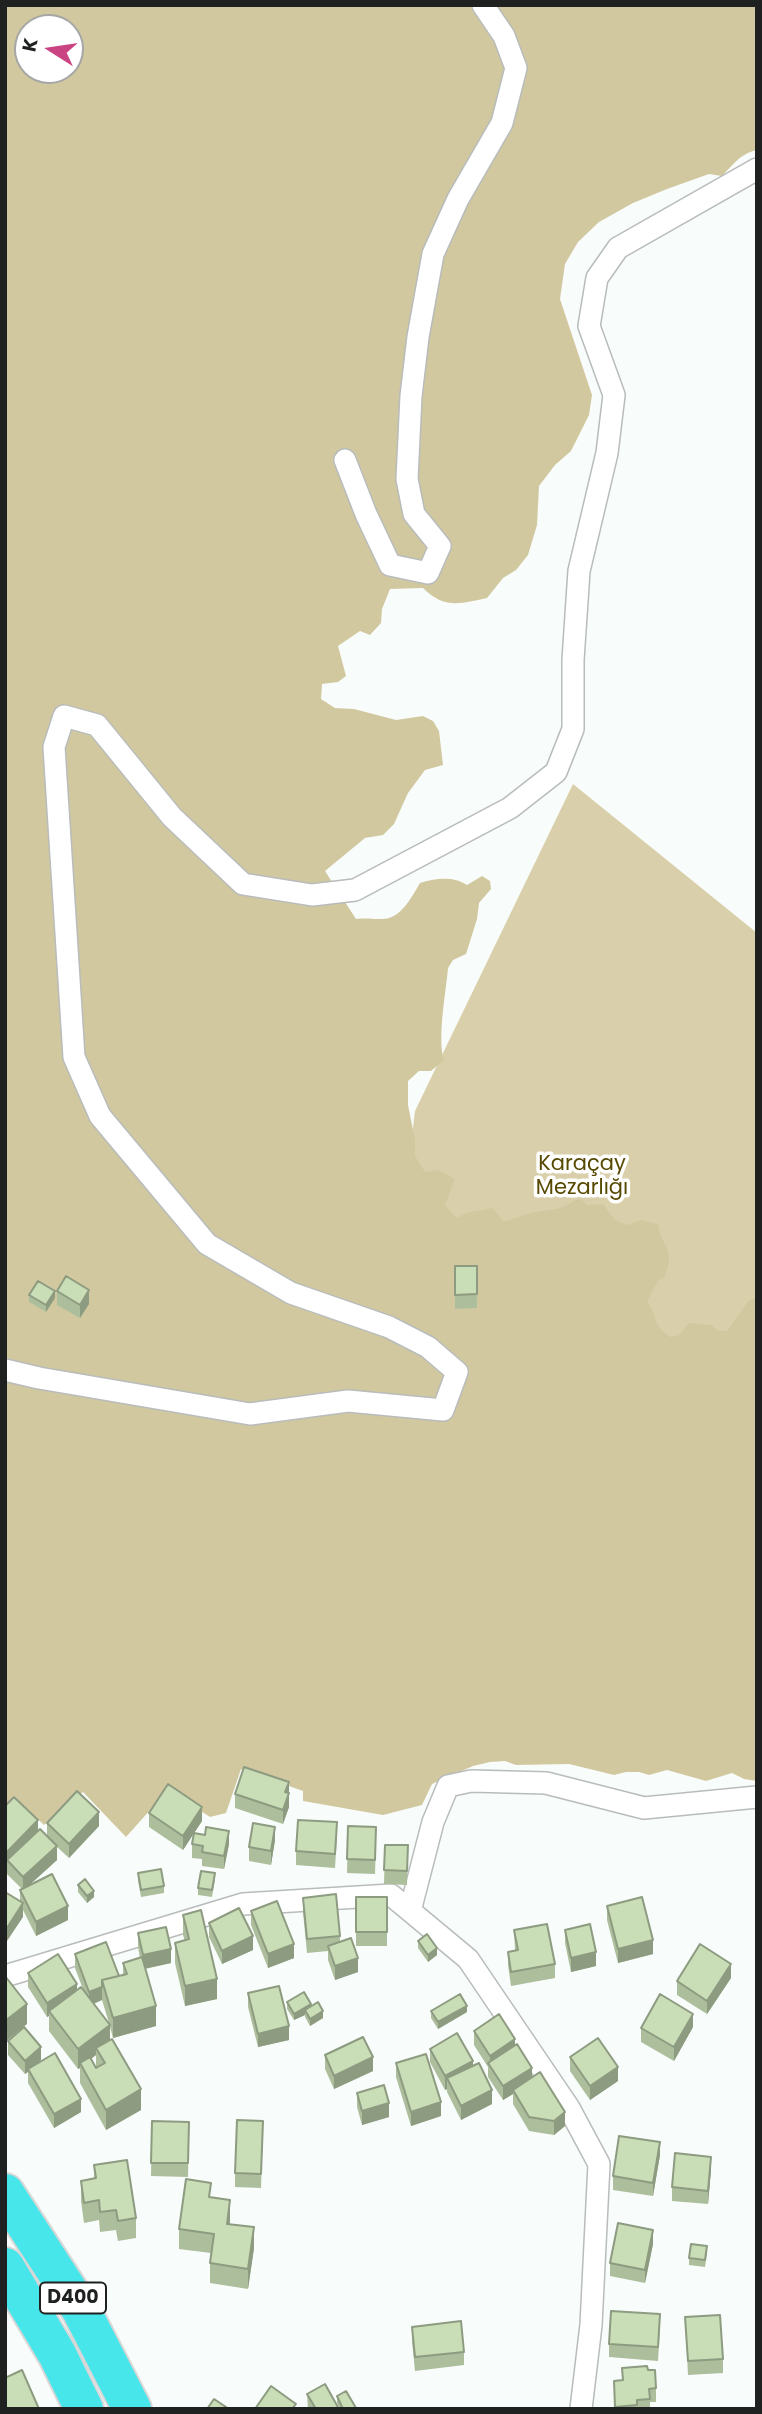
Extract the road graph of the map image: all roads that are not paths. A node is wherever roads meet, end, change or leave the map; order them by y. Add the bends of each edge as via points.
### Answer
1 (483, 5) edge
2 (757, 169) edge
3 (345, 460) dead end
4 (5, 1370) edge
5 (757, 1797) edge
6 (410, 1911) junction
7 (5, 1976) edge
8 (5, 2193) edge
9 (5, 2267) edge
10 (84, 2409) edge
11 (132, 2409) edge
12 (581, 2409) edge

1 - 3 street via 504,36 516,68 502,123 458,199 433,254 418,337 407,479 414,514 440,546 428,573 390,565
2 - 4 street via 618,248 597,278 589,326 614,395 607,453 579,571 573,729 556,772 510,808 355,890 312,895 243,884 172,817 97,724 64,716 54,747 74,1058 100,1116 207,1244 290,1293 389,1327 428,1347 457,1372 443,1410 348,1401 250,1414
5 - 6 street via 644,1808 546,1783 471,1781 448,1786 433,1822
6 - 7 street via 391,1895 243,1903
6 - 12 street via 468,1958 569,2108 599,2164
8 - 11 highway, D400 via 80,2310
9 - 10 highway, D400

